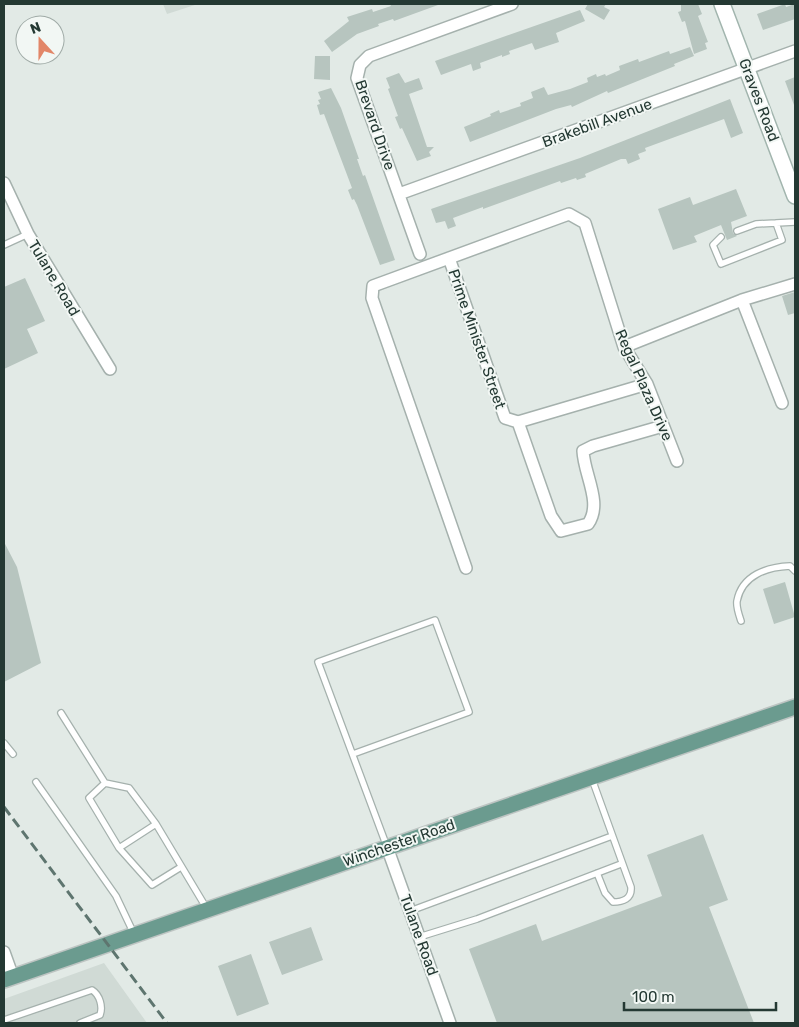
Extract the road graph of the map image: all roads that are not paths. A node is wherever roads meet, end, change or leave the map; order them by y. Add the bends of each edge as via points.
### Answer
1 (512, 4) edge
2 (722, 4) edge
3 (795, 51) edge
4 (747, 68) junction
5 (4, 183) edge
6 (400, 194) junction
7 (795, 196) edge
8 (795, 222) edge
9 (776, 223) junction
10 (737, 231) dead end
11 (28, 234) junction
12 (721, 237) dead end
13 (4, 245) edge
14 (420, 254) dead end
15 (449, 258) junction
16 (795, 284) edge
17 (742, 300) junction
18 (624, 346) junction
19 (110, 369) dead end
20 (647, 384) junction
21 (782, 403) dead end
22 (518, 422) junction
23 (664, 426) junction
24 (677, 461) dead end
25 (466, 568) dead end
26 (795, 571) edge
27 (741, 621) dead end
28 (795, 707) edge
29 (61, 713) dead end
30 (4, 743) edge
31 (13, 754) dead end
32 (352, 754) junction
33 (592, 777) junction
34 (36, 782) dead end
35 (105, 783) junction
36 (156, 824) junction
37 (612, 836) junction
38 (387, 847) junction
39 (119, 848) junction
40 (622, 864) junction
41 (181, 867) junction
42 (597, 873) junction
43 (207, 909) junction
44 (410, 911) junction
45 (134, 934) junction
46 (419, 936) junction
47 (4, 952) edge
48 (8, 978) edge
49 (4, 1020) edge
50 (80, 1023) edge
51 (450, 1023) edge

1 - 6 street, Brevard Drive via 369,56 360,65 357,78
2 - 4 street, Graves Road
3 - 4 street, Brakebill Avenue
4 - 6 street, Brakebill Avenue
4 - 7 street, Graves Road
5 - 11 street, Tulane Road
6 - 14 street, Brevard Drive
8 - 9 lane
9 - 10 lane via 756,224
9 - 12 lane via 782,240 720,264 713,245
11 - 13 lane
11 - 19 street, Tulane Road
15 - 18 street, Regal Plaza Drive via 569,214 585,222
15 - 22 street, Prime Minister Street via 505,418
15 - 25 street, Prime Minister Street via 373,286 372,298
16 - 17 street
17 - 18 street
17 - 21 street
18 - 20 street, Regal Plaza Drive
20 - 22 street
20 - 23 street, Regal Plaza Drive
22 - 23 street, Prime Minister Street via 551,516 561,531 588,524 592,518 595,503 583,451
23 - 24 street, Regal Plaza Drive
26 - 27 lane via 790,566 783,566 756,573 744,585 737,602
28 - 33 main road, Winchester Road
29 - 35 lane
30 - 31 lane
32 - 32 lane via 318,662 435,620 469,712
32 - 38 lane
33 - 37 lane
33 - 38 main road, Winchester Road
34 - 45 lane via 116,896
35 - 36 lane via 129,788
35 - 39 lane via 89,798
36 - 39 lane
36 - 41 lane
37 - 40 lane
37 - 44 lane
38 - 43 main road, Winchester Road
38 - 44 street, Tulane Road
39 - 41 lane via 152,885
40 - 42 lane
40 - 42 lane via 631,893 621,902 608,898
41 - 43 lane
42 - 46 lane via 477,919
43 - 45 main road, Winchester Road
44 - 46 street, Tulane Road
45 - 48 main road, Winchester Road
46 - 51 street, Tulane Road
47 - 48 street
49 - 50 lane via 92,990 102,1007 100,1016

